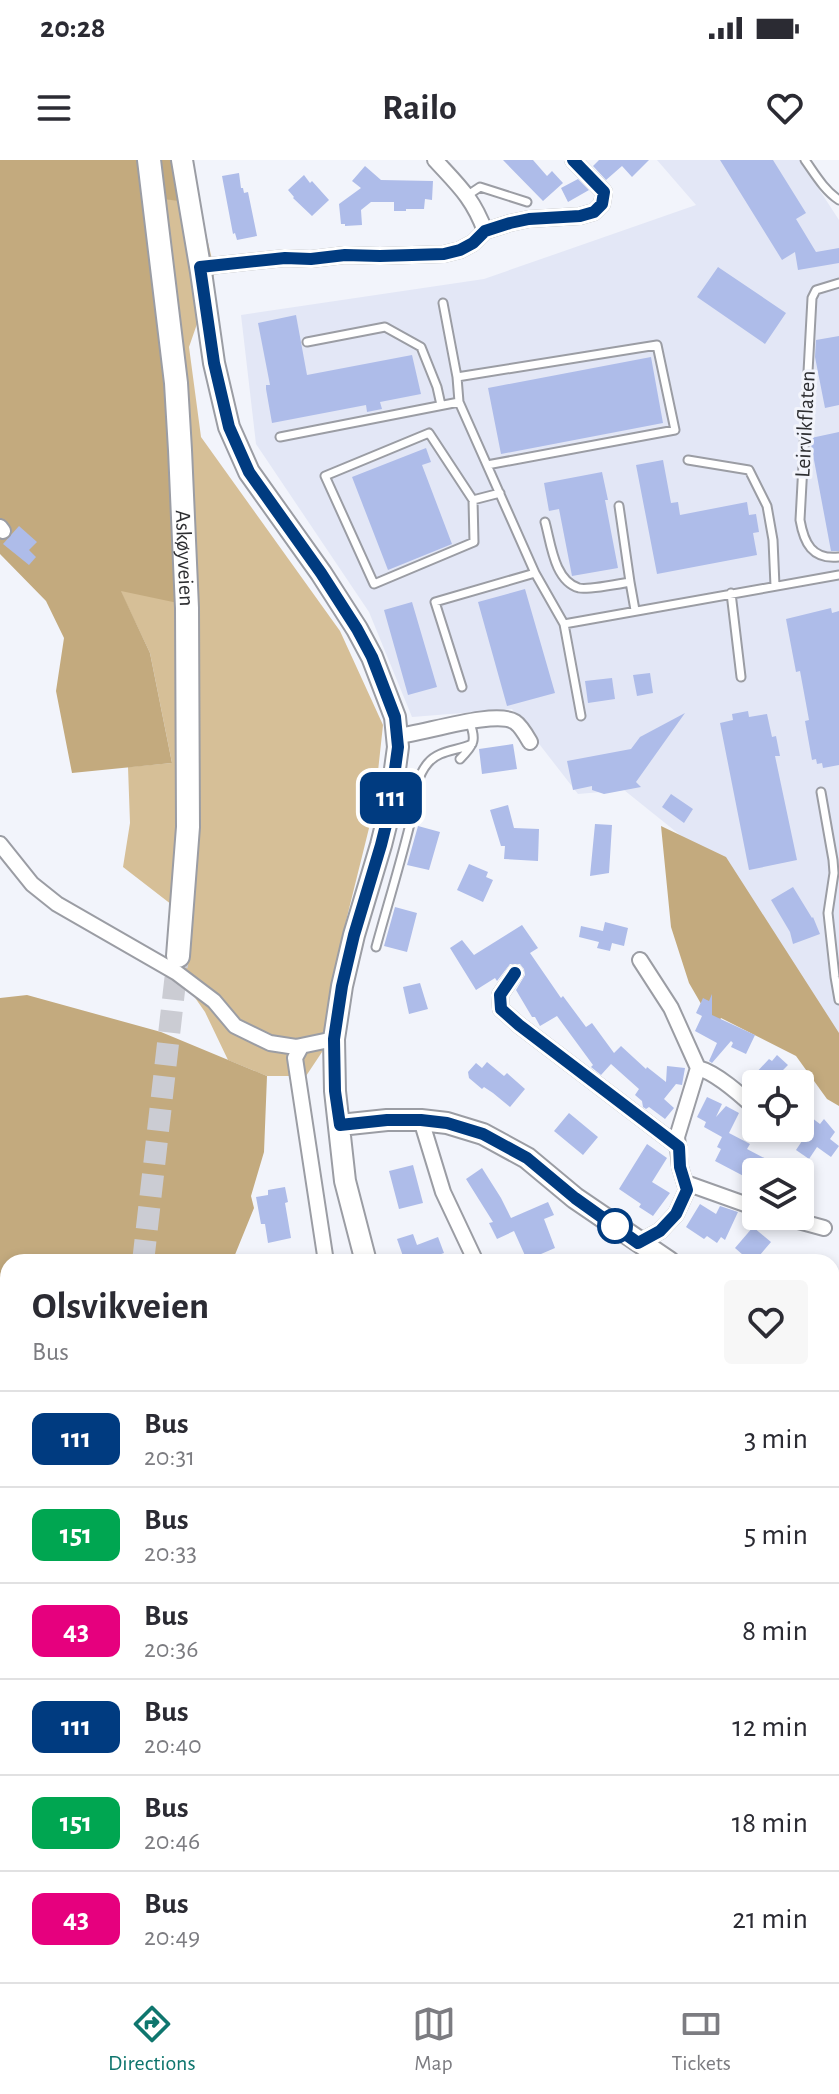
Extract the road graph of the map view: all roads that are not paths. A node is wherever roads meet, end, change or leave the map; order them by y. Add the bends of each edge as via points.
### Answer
1 (149, 160) edge
2 (182, 160) edge
3 (435, 160) edge
4 (573, 160) edge
5 (805, 160) edge
6 (468, 195) junction
7 (839, 200) edge
8 (527, 202) dead end
9 (485, 231) junction
10 (200, 267) junction
11 (839, 283) edge
12 (443, 303) dead end
13 (307, 342) dead end
14 (457, 377) junction
15 (459, 402) junction
16 (441, 405) junction
17 (280, 437) dead end
18 (688, 460) dead end
19 (487, 465) junction
20 (500, 493) junction
21 (473, 500) junction
22 (619, 506) dead end
23 (545, 522) dead end
24 (839, 557) edge
25 (535, 573) junction
26 (839, 575) edge
27 (630, 582) junction
28 (775, 586) junction
29 (731, 593) junction
30 (635, 610) junction
31 (564, 624) junction
32 (741, 677) dead end
33 (462, 687) dead end
34 (581, 716) dead end
35 (469, 721) junction
36 (397, 736) junction
37 (530, 742) dead end
38 (472, 744) junction
39 (460, 759) dead end
40 (821, 792) dead end
41 (0, 844) edge
42 (376, 947) dead end
43 (178, 956) tunnel mouth
44 (640, 960) dead end
45 (515, 973) dead end
46 (839, 1000) edge
47 (334, 1039) junction
48 (301, 1047) junction
49 (698, 1068) junction
50 (742, 1095) edge
51 (421, 1120) junction
52 (340, 1125) junction
53 (679, 1147) junction
54 (686, 1183) junction
55 (742, 1203) edge
56 (814, 1225) edge
57 (824, 1228) dead end
58 (638, 1243) junction
59 (325, 1254) edge
60 (364, 1254) edge
61 (472, 1254) edge
62 (656, 1254) edge

1 - 43 main road, Askøyveien via 176,383 187,608 188,827
2 - 10 street
3 - 6 street
4 - 9 street via 604,192 594,212 529,219
5 - 7 lane
6 - 8 lane via 480,187
6 - 9 street
9 - 10 street via 473,243 444,254 285,258
10 - 36 street via 229,427 249,472 321,573 372,657
11 - 24 lane, Leirvikflaten via 816,290 812,298 800,520 807,545 821,557
12 - 14 lane
13 - 16 lane via 385,327 421,347
14 - 15 lane
14 - 19 lane via 657,345 675,430
15 - 16 lane
15 - 19 lane
16 - 17 lane
18 - 28 lane via 749,470 767,506
19 - 20 lane
20 - 21 lane
20 - 25 lane
21 - 21 lane via 429,433 325,476 374,584 474,542
22 - 27 lane
23 - 27 lane via 566,581 580,589
25 - 31 lane
25 - 33 lane via 435,602
26 - 28 lane
27 - 30 lane
28 - 29 lane
29 - 30 lane
29 - 32 lane
30 - 31 lane
31 - 34 lane
35 - 36 street
35 - 37 street via 510,719
35 - 38 lane
36 - 47 street via 389,813 354,935
38 - 39 lane
38 - 42 lane via 437,755 423,770
40 - 46 lane via 833,860 828,913
41 - 48 street via 32,884 57,904 177,973 214,1001 235,1026 270,1043
44 - 49 street via 671,1008
45 - 53 street via 500,995 501,1009
47 - 48 street
47 - 52 street
48 - 59 street via 295,1058
49 - 50 street
49 - 53 street via 677,1137
51 - 52 street
51 - 58 street via 483,1134 517,1151
51 - 61 street via 443,1192
52 - 60 street via 345,1181
53 - 54 street
54 - 55 street
54 - 58 street via 676,1214
56 - 57 street
58 - 62 street

